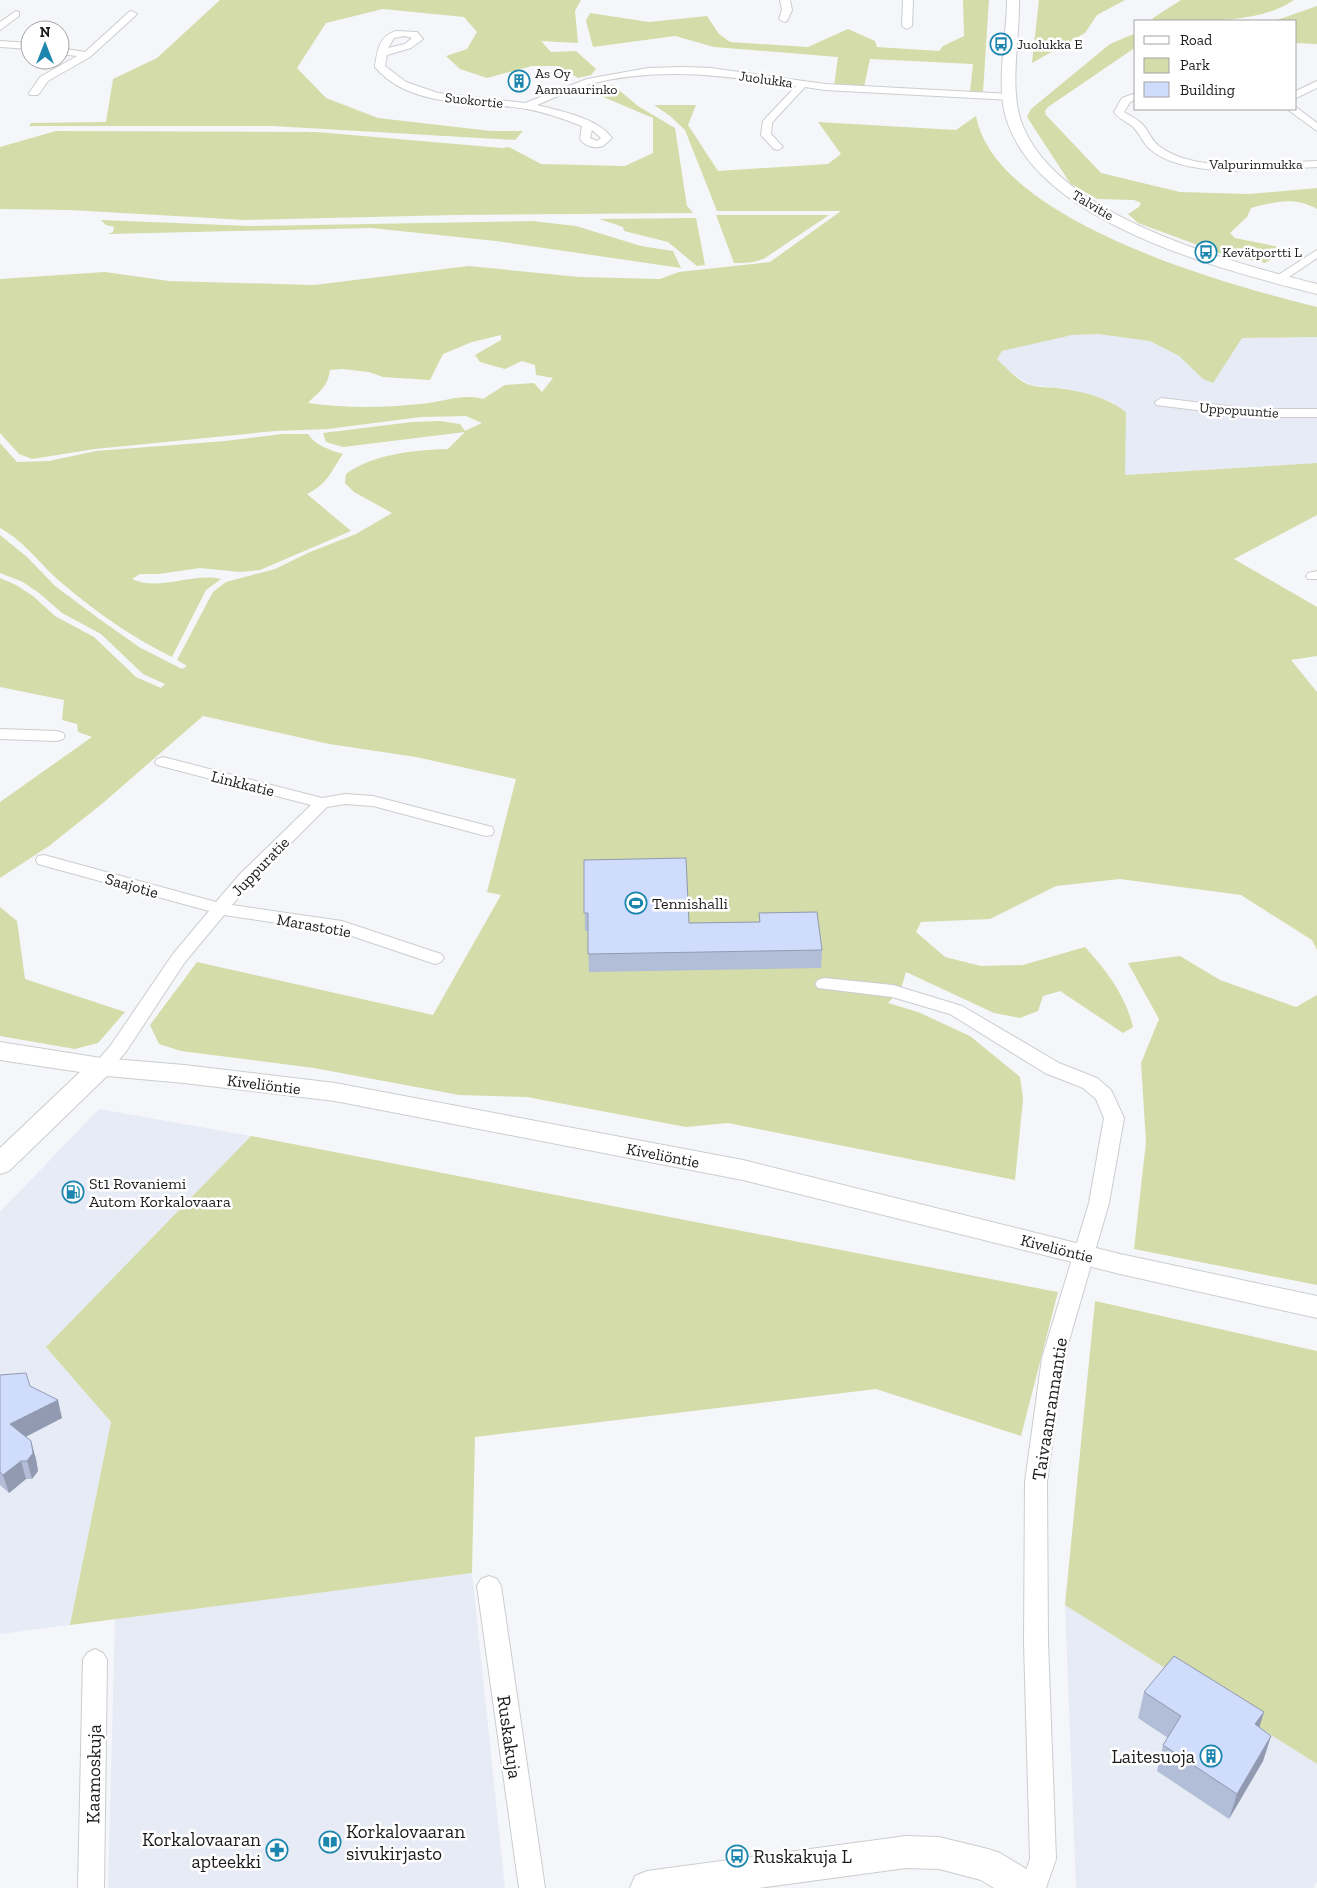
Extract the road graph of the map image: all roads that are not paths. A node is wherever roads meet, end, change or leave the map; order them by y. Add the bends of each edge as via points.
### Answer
1 (784, 0) edge
2 (908, 0) edge
3 (1013, 0) edge
4 (16, 14) dead end
5 (132, 14) dead end
6 (784, 19) dead end
7 (906, 26) dead end
8 (0, 27) edge
9 (0, 44) edge
10 (20, 45) edge
11 (70, 52) edge
12 (382, 53) dead end
13 (87, 55) junction
14 (804, 84) junction
15 (1317, 84) edge
16 (34, 93) dead end
17 (1297, 94) edge
18 (1011, 97) junction
19 (1134, 97) edge
20 (526, 106) junction
21 (1293, 110) edge
22 (588, 125) dead end
23 (1317, 128) edge
24 (778, 147) dead end
25 (1317, 164) edge
26 (1317, 253) edge
27 (1279, 279) junction
28 (1317, 289) edge
29 (1161, 402) dead end
30 (1317, 413) edge
31 (0, 734) edge
32 (57, 736) dead end
33 (163, 762) dead end
34 (322, 803) junction
35 (486, 831) dead end
36 (44, 860) dead end
37 (220, 909) junction
38 (435, 958) dead end
39 (824, 984) dead end
40 (0, 1051) edge
41 (101, 1067) junction
42 (0, 1164) edge
43 (1085, 1254) junction
44 (1317, 1307) edge
45 (489, 1586) dead end
46 (95, 1660) dead end
47 (91, 1888) edge
48 (532, 1888) edge
49 (647, 1888) edge
50 (1026, 1888) edge
51 (1033, 1888) edge

1 - 6 street via 787,10
2 - 7 street
3 - 18 street, Talvitie
4 - 8 street
5 - 13 street
9 - 10 street
11 - 13 street
12 - 20 street, Suokortie via 380,67 402,84 436,96
13 - 16 street via 44,79
14 - 18 street, Juolukka
14 - 20 street, Juolukka via 711,71 648,71 587,82
14 - 24 street via 767,123 766,135
15 - 17 street
18 - 27 street, Talvitie via 1015,125 1031,155 1052,178 1087,203 1174,246
19 - 25 street, Valpurinmukka via 1126,100 1119,112 1138,126 1156,150 1180,161 1244,167
20 - 22 street, Suokortie
21 - 23 street
26 - 27 street
27 - 28 street, Talvitie
29 - 30 street, Uppopuuntie via 1252,413
31 - 32 street
33 - 34 street, Linkkatie
34 - 35 street via 345,799 373,801
34 - 37 street, Juppuratie via 246,878
36 - 37 street, Saajotie
37 - 38 street, Marastotie via 342,927
37 - 41 street, Juppuratie via 179,958 118,1049
39 - 43 street, Taivaanrannantie via 893,991 956,1010 1052,1068 1090,1083 1104,1096 1114,1118 1099,1203
40 - 41 street, Kiveliöntie
41 - 42 street
41 - 43 street, Kiveliöntie via 335,1092 742,1170
43 - 44 street, Kiveliöntie
43 - 51 street, Taivaanrannantie via 1054,1358 1036,1482 1036,1642 1043,1859
45 - 48 street, Ruskakuja
46 - 47 street, Kaamoskuja
49 - 50 street via 906,1852 938,1852 988,1864

